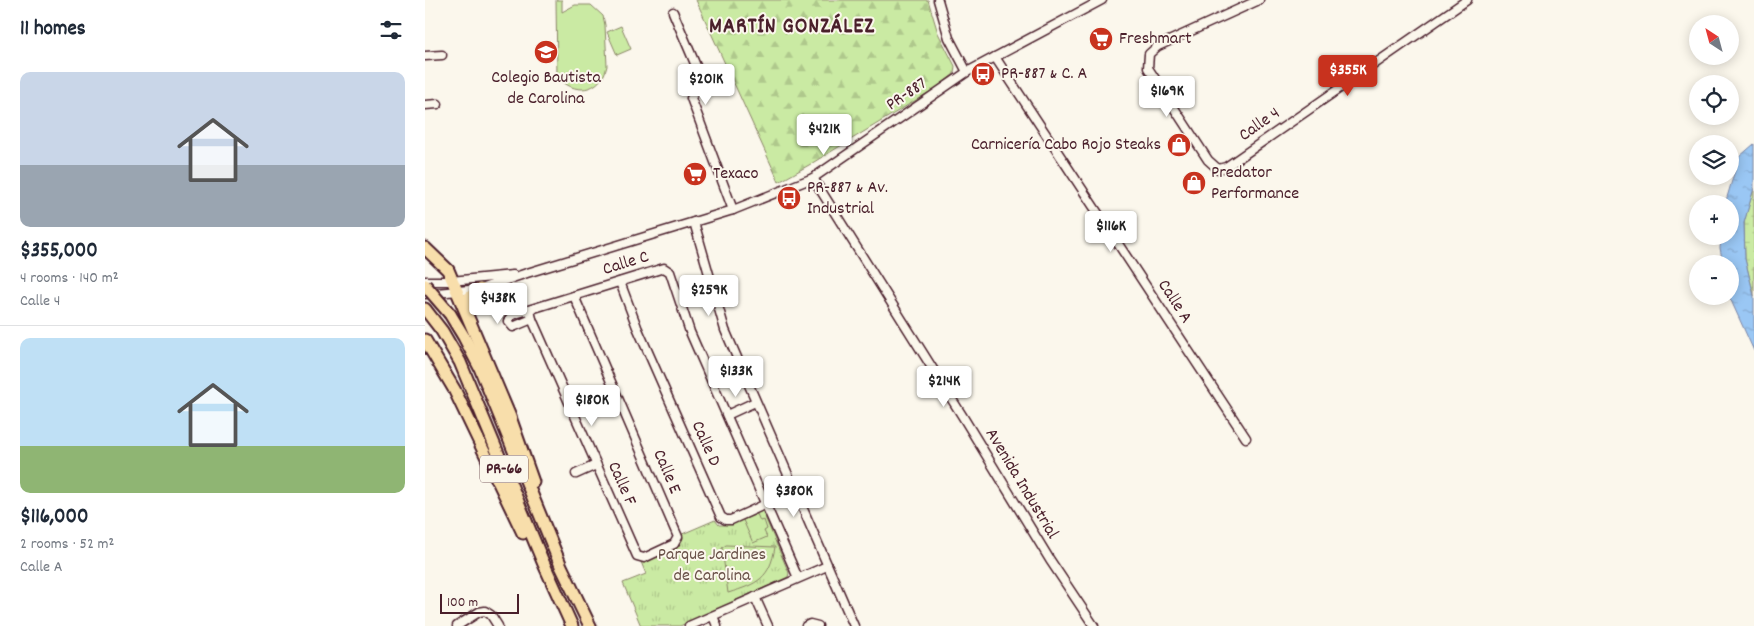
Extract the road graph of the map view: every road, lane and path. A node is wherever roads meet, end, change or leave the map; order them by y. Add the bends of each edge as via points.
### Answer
1 (938, 0) edge
2 (1102, 0) edge
3 (1259, 0) edge
4 (1467, 0) edge
5 (673, 12) dead end
6 (443, 55) dead end
7 (425, 56) edge
8 (995, 57) junction
9 (967, 72) junction
10 (438, 104) dead end
11 (425, 105) edge
12 (813, 178) junction
13 (733, 210) junction
14 (693, 222) junction
15 (425, 248) edge
16 (527, 273) junction
17 (425, 281) edge
18 (451, 281) junction
19 (621, 282) junction
20 (425, 285) edge
21 (480, 289) junction
22 (456, 292) junction
23 (425, 294) edge
24 (574, 296) junction
25 (530, 310) junction
26 (428, 312) edge
27 (467, 314) junction
28 (532, 319) junction
29 (425, 340) edge
30 (755, 402) junction
31 (727, 415) junction
32 (1246, 438) dead end
33 (596, 465) junction
34 (576, 474) dead end
35 (766, 504) junction
36 (553, 546) junction
37 (641, 557) joint
38 (827, 566) junction
39 (798, 578) junction
40 (755, 597) junction
41 (713, 616) junction
42 (457, 626) edge
43 (498, 626) edge
44 (571, 626) edge
45 (590, 626) edge
46 (689, 626) edge
47 (717, 626) edge
48 (768, 626) edge
49 (806, 626) edge
50 (818, 626) edge
51 (853, 626) edge
52 (1094, 626) edge

1 - 9 street via 949,38
2 - 8 street, PR-887
3 - 4 street, Calle 4 via 1158,46 1149,54 1148,68 1217,169 1226,167
5 - 13 street via 702,80 691,98
6 - 7 street
8 - 9 street, PR-887
8 - 32 street, Calle A
9 - 12 street, PR-887
10 - 11 street
12 - 13 street, PR-887
12 - 52 street, Avenida Industrial
13 - 14 street, PR-887
14 - 16 street, PR-887
14 - 30 street via 725,330
15 - 18 highway via 447,267
16 - 18 street, PR-887
16 - 21 street, PR-887
17 - 18 street, PR-887
18 - 22 highway
19 - 24 street, Calle C
19 - 31 street, Calle C via 664,268 670,272 690,332
19 - 35 street, Calle D via 637,327 721,517 731,520
20 - 36 highway, PR-66, bridge via 450,314 480,368
21 - 22 street, PR-887
21 - 27 highway via 466,300
22 - 23 street, PR-887
22 - 27 highway
24 - 25 street, Calle C
24 - 37 street, Calle E via 678,536 674,544
25 - 28 street, Calle F
25 - 28 street, Calle C via 512,315 508,320 513,326
26 - 44 highway, PR-66 via 460,362
27 - 36 highway via 525,458
28 - 33 street, Calle F
29 - 44 highway via 454,389 561,612
30 - 31 street
30 - 38 street
31 - 35 street, Calle C
33 - 34 street
33 - 37 street, Calle F via 637,556
35 - 39 street, Calle C
36 - 45 highway, PR-66
38 - 39 street
38 - 51 street
39 - 40 street
40 - 41 street
40 - 48 street
41 - 46 street
41 - 47 street
42 - 43 street via 485,611
49 - 50 street

